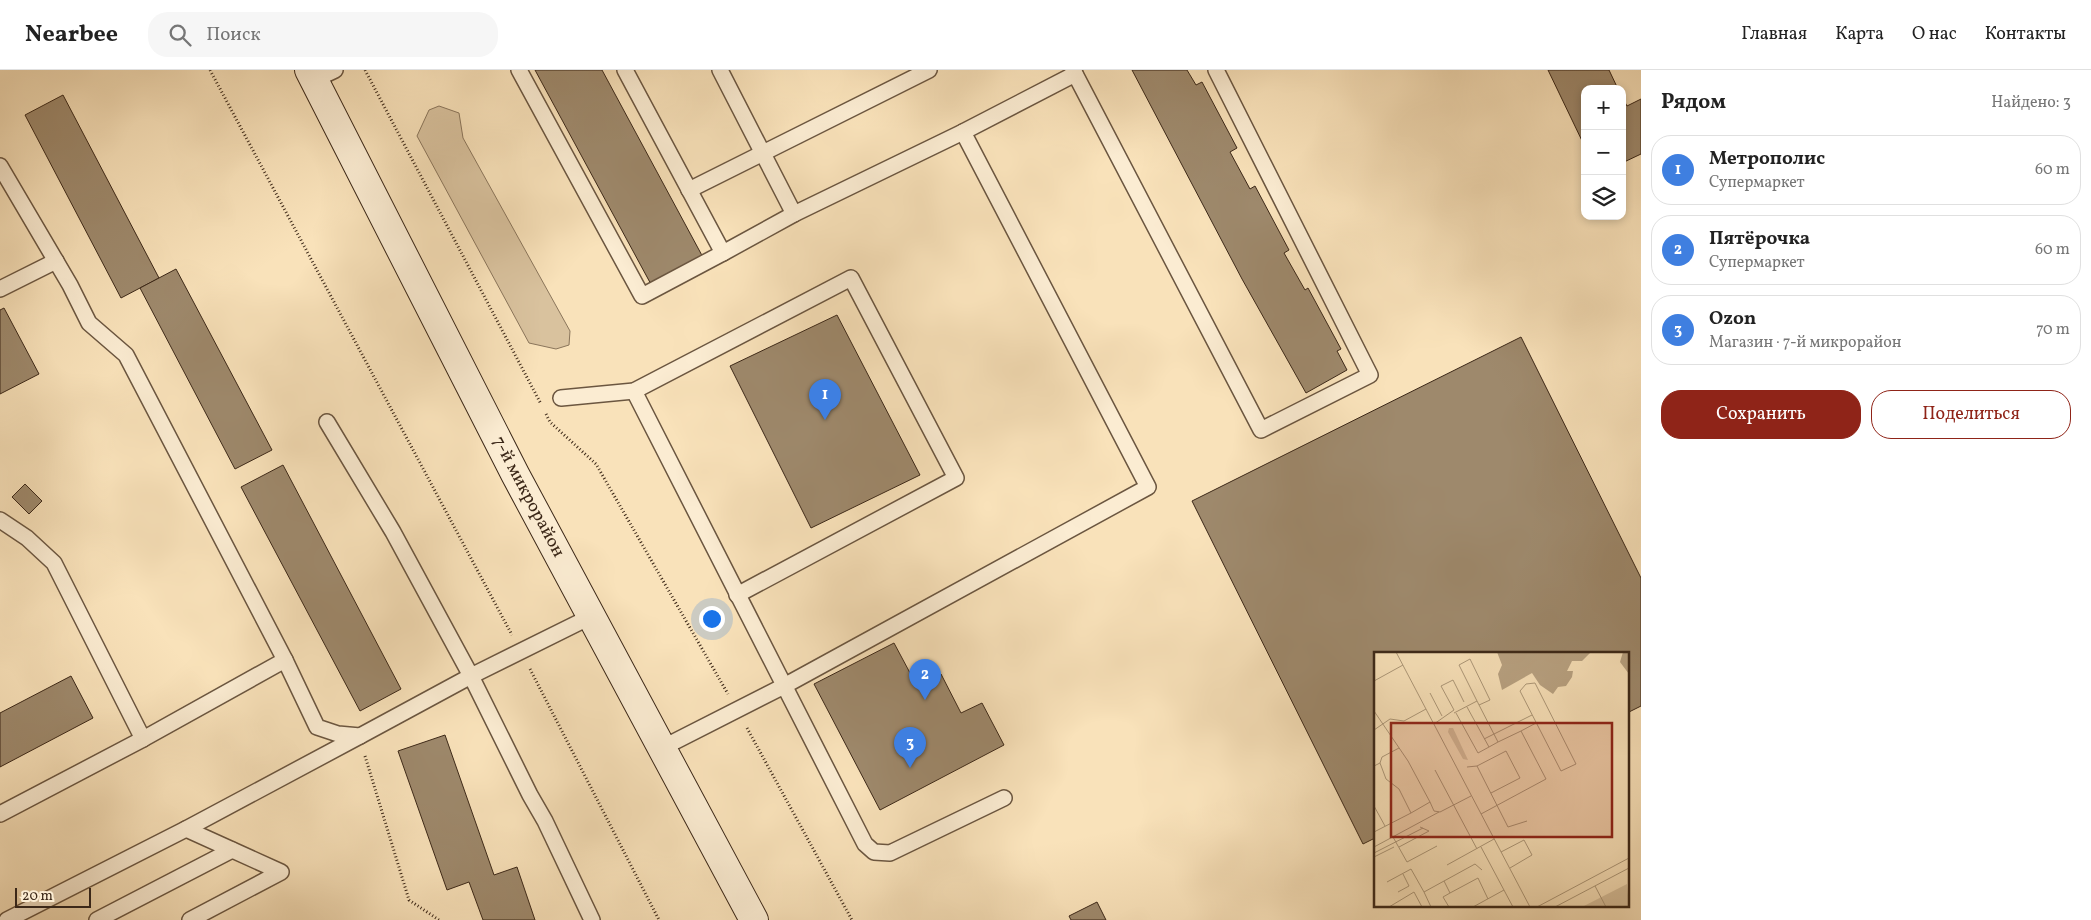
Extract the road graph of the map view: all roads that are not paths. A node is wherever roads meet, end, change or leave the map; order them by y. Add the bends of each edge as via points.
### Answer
1 (519, 70) edge
2 (625, 70) edge
3 (720, 70) edge
4 (929, 70) edge
5 (1216, 70) edge
6 (1074, 72) edge
7 (319, 73) edge
8 (963, 132) junction
9 (763, 153) junction
10 (0, 166) edge
11 (689, 190) junction
12 (794, 214) junction
13 (723, 253) junction
14 (56, 261) junction
15 (0, 289) edge
16 (634, 391) junction
17 (561, 398) dead end
18 (328, 422) dead end
19 (0, 520) edge
20 (738, 595) junction
21 (592, 616) junction
22 (285, 660) junction
23 (471, 676) junction
24 (784, 686) junction
25 (360, 736) junction
26 (143, 739) junction
27 (662, 748) junction
28 (1004, 798) dead end
29 (0, 814) edge
30 (186, 829) junction
31 (232, 850) junction
32 (10, 919) edge
33 (97, 920) edge
34 (190, 920) edge
35 (592, 920) edge
36 (754, 920) edge

1 - 13 lane via 642,296
2 - 11 lane
3 - 9 lane
4 - 9 lane
5 - 6 lane via 1370,375 1261,430
6 - 8 lane
7 - 21 street, 7-й микрорайон via 511,465
8 - 12 lane
8 - 24 lane via 1148,488
9 - 11 lane
9 - 12 lane
10 - 14 lane
11 - 13 lane
12 - 13 lane
14 - 15 lane
14 - 22 lane via 89,323 126,355
16 - 17 lane
16 - 20 lane
16 - 20 lane via 852,278 956,478
18 - 23 lane via 393,532
19 - 26 lane via 54,562
20 - 24 lane
21 - 23 lane
21 - 27 street, 7-й микрорайон
22 - 25 lane via 317,726 338,734
22 - 26 lane
23 - 25 lane
23 - 35 lane
24 - 27 lane
24 - 28 lane via 865,844 874,852 890,853
25 - 30 lane
26 - 29 lane
27 - 36 street, 7-й микрорайон
30 - 31 lane
30 - 32 lane
31 - 33 lane
31 - 34 lane via 280,872

